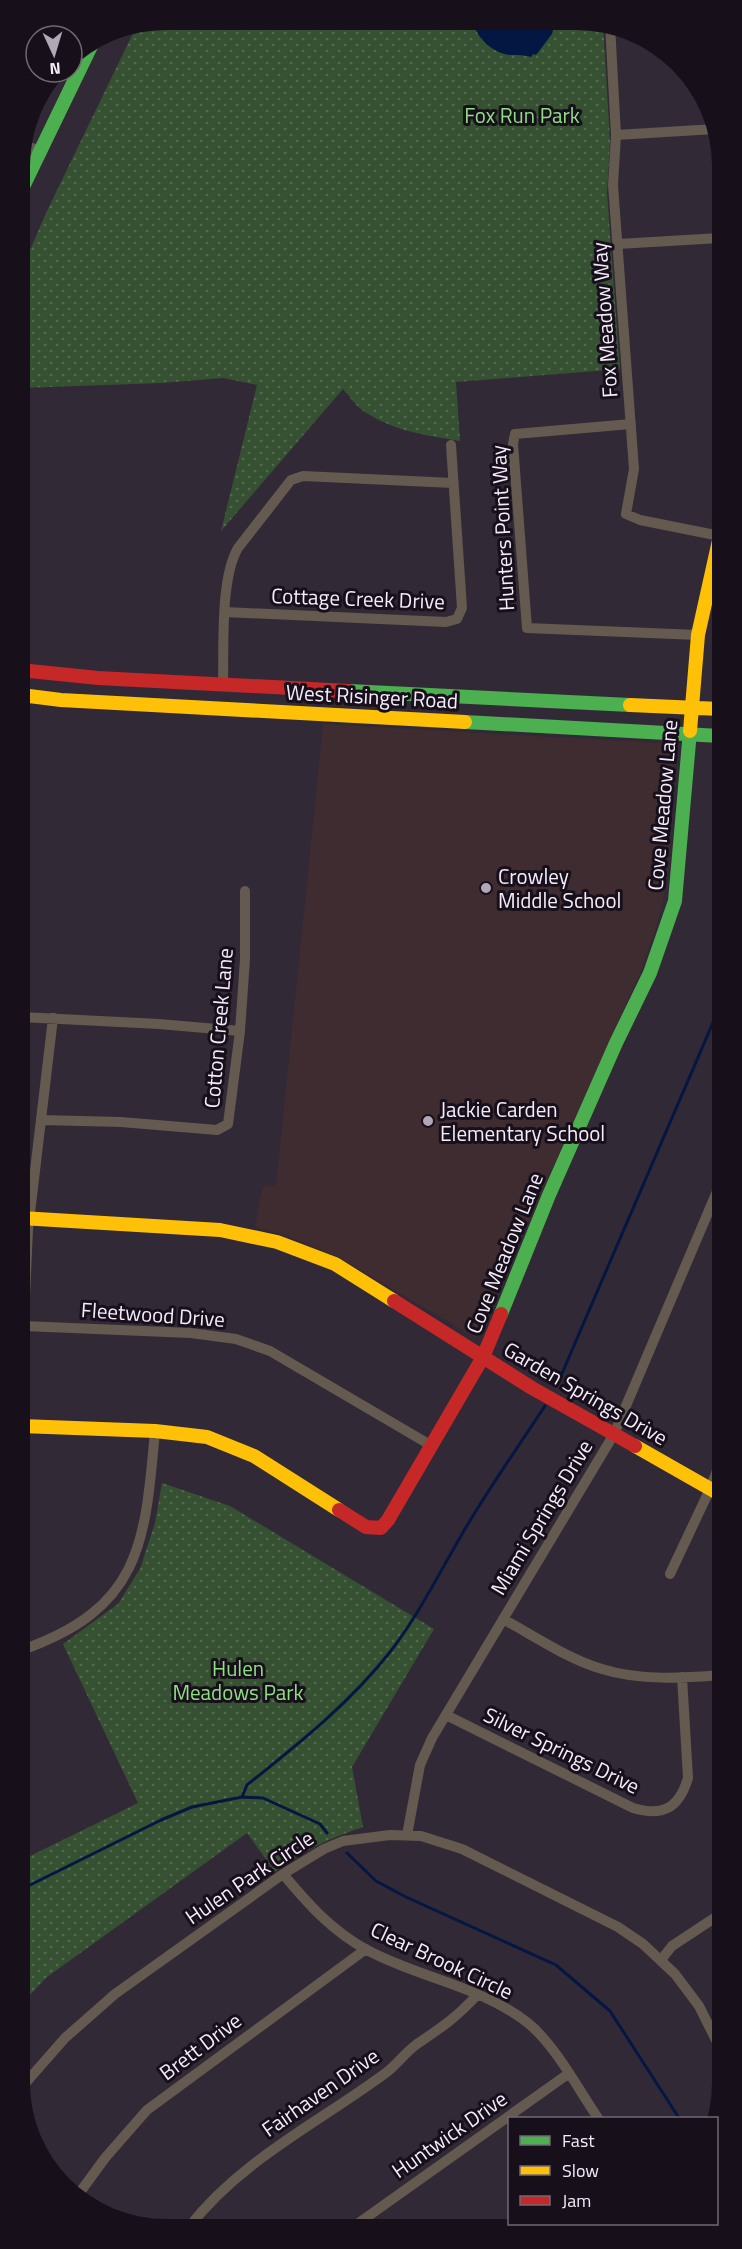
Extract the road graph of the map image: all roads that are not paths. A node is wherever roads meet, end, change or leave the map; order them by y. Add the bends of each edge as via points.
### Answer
1 (611, 35) edge
2 (86, 56) edge
3 (707, 130) edge
4 (616, 135) junction
5 (32, 148) edge
6 (40, 151) junction
7 (30, 172) edge
8 (712, 238) edge
9 (618, 244) junction
10 (632, 424) junction
11 (451, 445) dead end
12 (453, 483) junction
13 (712, 534) edge
14 (712, 572) edge
15 (225, 612) junction
16 (698, 635) junction
17 (30, 671) edge
18 (223, 684) junction
19 (30, 696) edge
20 (222, 708) junction
21 (692, 708) junction
22 (712, 709) edge
23 (689, 735) junction
24 (712, 736) edge
25 (245, 891) dead end
26 (30, 1017) edge
27 (53, 1018) junction
28 (240, 1031) junction
29 (41, 1120) junction
30 (30, 1187) edge
31 (712, 1214) edge
32 (30, 1218) edge
33 (30, 1326) edge
34 (483, 1357) junction
35 (30, 1426) edge
36 (155, 1431) junction
37 (614, 1434) junction
38 (432, 1446) junction
39 (712, 1490) edge
40 (712, 1499) edge
41 (670, 1574) dead end
42 (503, 1619) junction
43 (30, 1647) edge
44 (712, 1676) edge
45 (682, 1677) junction
46 (446, 1714) junction
47 (406, 1834) junction
48 (283, 1874) junction
49 (712, 1920) edge
50 (366, 1949) junction
51 (661, 1960) junction
52 (477, 1995) junction
53 (712, 2027) edge
54 (568, 2074) junction
55 (30, 2078) edge
56 (597, 2117) edge
57 (82, 2190) edge
58 (196, 2219) edge
59 (364, 2219) edge

1 - 4 street, Fox Meadow Way
2 - 6 street
3 - 4 street
4 - 9 street, Fox Meadow Way via 613,185
5 - 6 street
6 - 7 street
8 - 9 street
9 - 10 street, Fox Meadow Way
10 - 13 street, Fox Meadow Way via 634,469 626,514
10 - 16 street, Hunters Point Way via 515,434 527,628
11 - 12 street, Cottage Creek Drive
12 - 15 street via 303,476 291,480 234,553
12 - 15 street, Cottage Creek Drive via 462,608 457,619 446,622
14 - 16 street, Cove Meadow Lane
15 - 18 street
16 - 21 street, Cove Meadow Lane
17 - 18 street, West Risinger Road
18 - 20 street
18 - 21 street, West Risinger Road
19 - 20 street, West Risinger Road
20 - 23 street, West Risinger Road
21 - 22 street, West Risinger Road
21 - 23 street, Cove Meadow Lane
23 - 24 street, West Risinger Road
23 - 34 street, Cove Meadow Lane via 675,901 669,920
25 - 28 street, Cotton Creek Lane
26 - 27 street
27 - 28 street
27 - 29 street
28 - 29 street, Cotton Creek Lane via 230,1119 224,1127 217,1130
29 - 30 street
31 - 37 street, Miami Springs Drive
32 - 34 street, Garden Springs Drive via 220,1230 277,1242 335,1264
33 - 38 street, Fleetwood Drive via 191,1333 236,1339 270,1351
34 - 37 street, Garden Springs Drive
34 - 38 street, Cove Meadow Lane
35 - 36 street, Cove Meadow Lane
36 - 38 street, Cove Meadow Lane via 222,1441 254,1456 366,1527 376,1528 388,1520
36 - 43 street via 145,1524 125,1576 104,1603 80,1623
37 - 39 street, Garden Springs Drive
37 - 42 street, Miami Springs Drive
40 - 41 street
42 - 45 street via 602,1669
42 - 46 street, Miami Springs Drive
44 - 45 street
45 - 46 street, Silver Springs Drive via 688,1778 675,1803 650,1813
46 - 47 street, Miami Springs Drive via 420,1765
47 - 48 street, Hulen Park Circle via 344,1841
47 - 51 street, Hulen Park Circle via 488,1861 618,1927
48 - 50 street, Clear Brook Circle via 326,1923
48 - 55 street, Hulen Park Circle via 115,1994 65,2038
49 - 51 street via 672,1946
50 - 52 street, Clear Brook Circle
50 - 57 street, Brett Drive via 147,2110
51 - 53 street, Hulen Park Circle
52 - 54 street, Clear Brook Circle via 528,2024
52 - 58 street, Fairhaven Drive via 450,2022 387,2071 266,2154
54 - 56 street, Clear Brook Circle
54 - 59 street, Huntwick Drive

